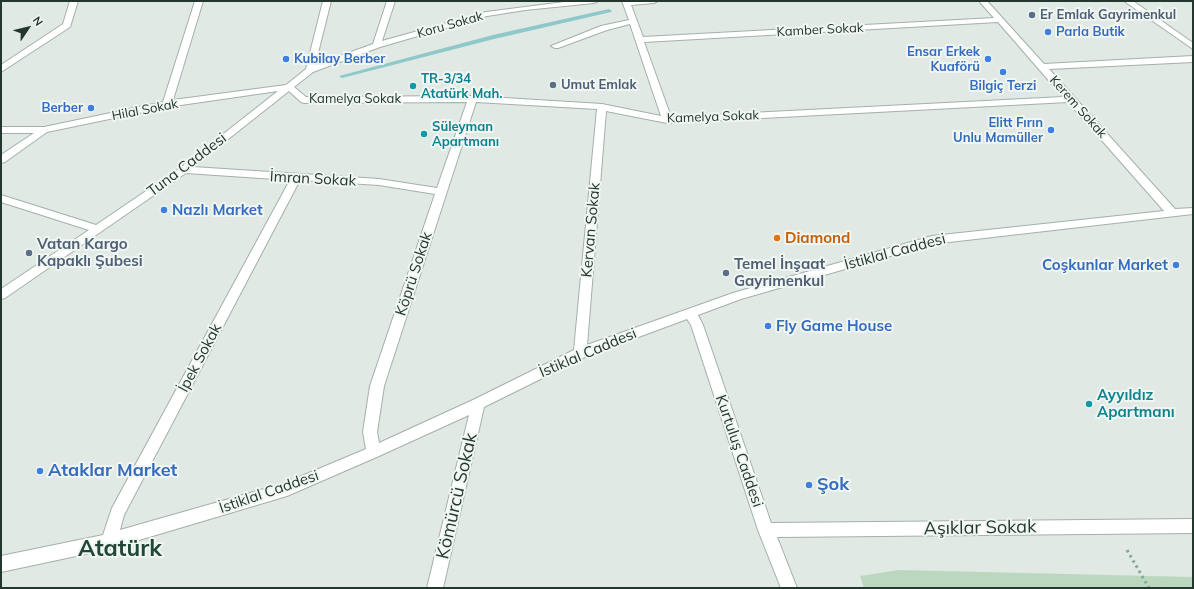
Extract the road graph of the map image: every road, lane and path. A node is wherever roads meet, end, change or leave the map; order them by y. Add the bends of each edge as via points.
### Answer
1 (74, 1) edge
2 (199, 1) edge
3 (327, 1) edge
4 (391, 1) edge
5 (594, 1) edge
6 (654, 1) edge
7 (983, 1) edge
8 (1128, 1) edge
9 (627, 2) edge
10 (1000, 20) junction
11 (634, 22) junction
12 (641, 40) junction
13 (377, 45) junction
14 (555, 46) dead end
15 (1193, 47) edge
16 (1193, 59) edge
17 (1042, 67) junction
18 (1, 69) edge
19 (310, 70) junction
20 (289, 87) junction
21 (472, 99) junction
22 (1071, 100) junction
23 (167, 104) junction
24 (602, 107) junction
25 (667, 120) junction
26 (1, 130) edge
27 (44, 130) junction
28 (1, 160) edge
29 (184, 170) junction
30 (296, 178) junction
31 (441, 192) junction
32 (1, 198) edge
33 (1193, 211) edge
34 (1172, 213) junction
35 (98, 229) junction
36 (1, 295) edge
37 (690, 313) junction
38 (580, 353) junction
39 (478, 404) junction
40 (374, 452) junction
41 (1193, 526) edge
42 (1114, 527) junction
43 (766, 530) junction
44 (109, 540) junction
45 (1, 564) edge
46 (435, 588) edge
47 (789, 588) edge
48 (1149, 588) edge

1 - 18 street via 67,25
2 - 23 street
3 - 19 street
4 - 13 street
5 - 13 street, Koru Sokak via 486,14
6 - 9 street
7 - 10 street, Kerem Sokak
8 - 15 street
9 - 11 street
10 - 12 street, Kamber Sokak
10 - 17 street, Kerem Sokak
11 - 12 street
11 - 14 street via 604,28
12 - 25 street
13 - 19 street, Koru Sokak
16 - 17 street
17 - 22 street, Kerem Sokak
19 - 20 street, Tuna Caddesi
20 - 21 street, Kamelya Sokak via 304,100
20 - 23 street, Hilal Sokak
20 - 29 street, Tuna Caddesi
21 - 24 street, Kamelya Sokak
21 - 31 street, Köprü Sokak
22 - 25 street, Kamelya Sokak
22 - 34 street, Kerem Sokak
23 - 27 street, Hilal Sokak
24 - 25 street, Kamelya Sokak
24 - 38 street, Kervan Sokak
26 - 27 street, Hilal Sokak
27 - 28 street
29 - 30 street, İmran Sokak
29 - 35 street, Tuna Caddesi
30 - 31 street, İmran Sokak via 379,182
30 - 44 street, İpek Sokak via 117,513
31 - 40 street, Köprü Sokak via 377,386 370,432
32 - 35 street
33 - 34 street, İstiklal Caddesi
34 - 37 street, İstiklal Caddesi via 932,240 737,296
35 - 36 street, Tuna Caddesi
37 - 38 street, İstiklal Caddesi
37 - 43 street, Kurtuluş Caddesi via 697,325
38 - 39 street, İstiklal Caddesi
39 - 40 street, İstiklal Caddesi
39 - 46 street, Kömürcü Sokak
40 - 44 street, İstiklal Caddesi via 287,489
41 - 42 street, Aşıklar Sokak
42 - 43 street, Aşıklar Sokak
42 - 48 path
43 - 47 street, Kurtuluş Caddesi
44 - 45 street, İstiklal Caddesi

